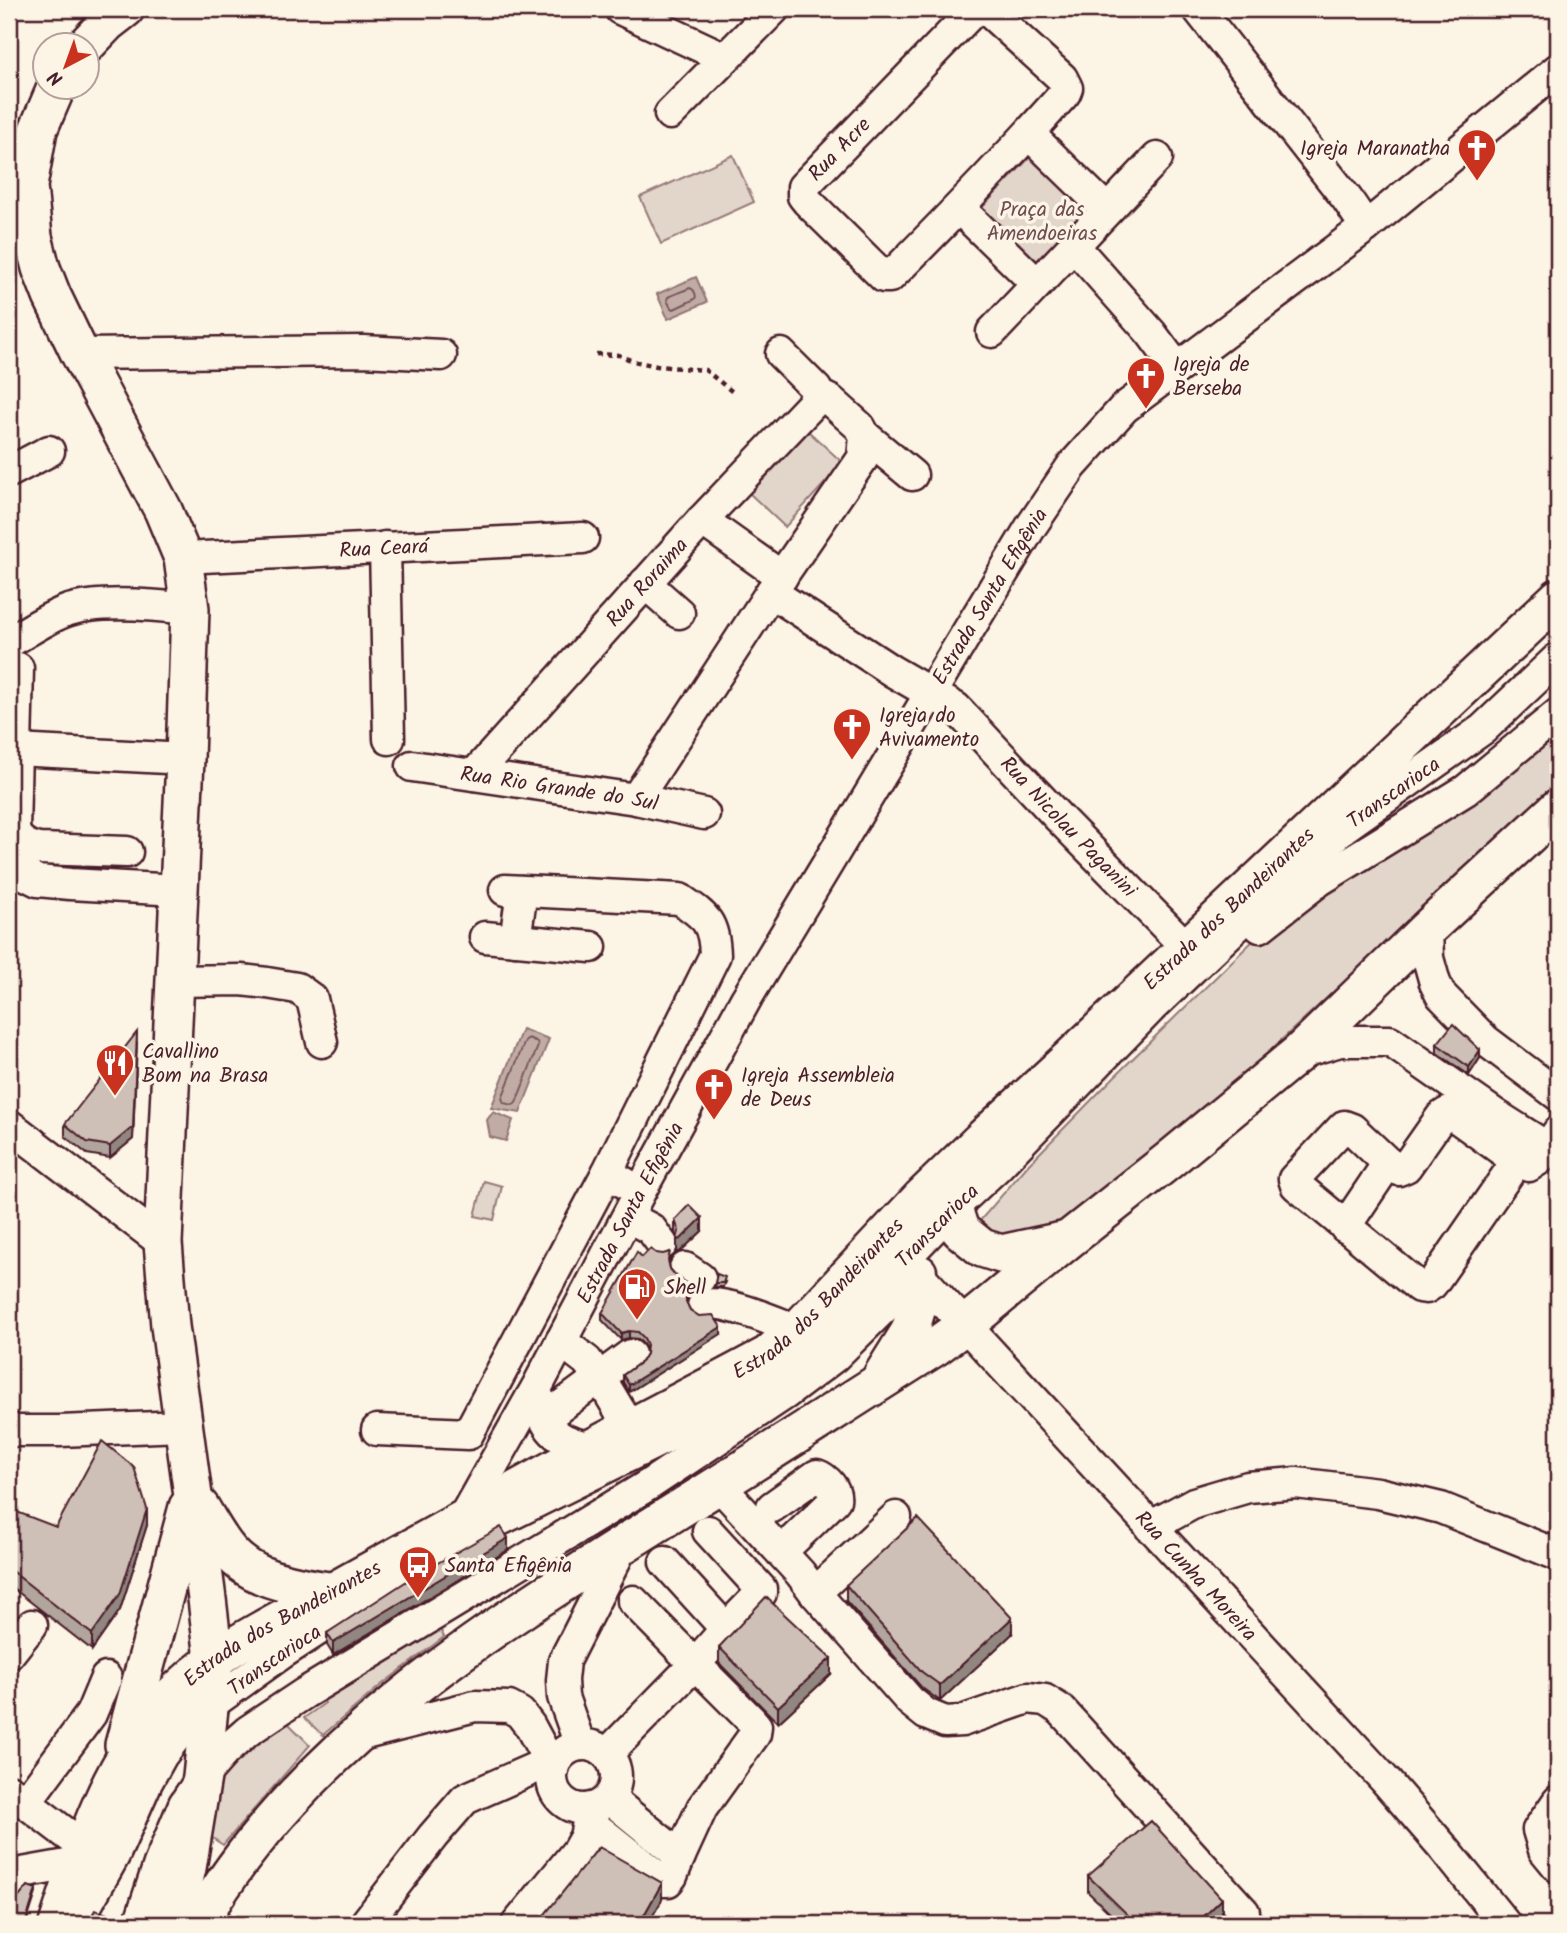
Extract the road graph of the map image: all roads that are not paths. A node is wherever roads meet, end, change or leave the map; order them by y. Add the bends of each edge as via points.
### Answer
1 (125, 9) edge
2 (620, 9) edge
3 (774, 9) edge
4 (975, 9) edge
5 (986, 9) edge
6 (1198, 9) edge
7 (98, 32) edge
8 (725, 58) junction
9 (1558, 69) edge
10 (50, 102) edge
11 (670, 114) dead end
12 (1029, 134) junction
13 (1157, 158) dead end
14 (959, 208) junction
15 (1108, 210) junction
16 (1366, 227) junction
17 (1073, 245) junction
18 (1037, 284) junction
19 (992, 332) dead end
20 (781, 354) dead end
21 (80, 355) junction
22 (441, 355) dead end
23 (1177, 368) junction
24 (823, 398) junction
25 (865, 436) junction
26 (49, 451) dead end
27 (9, 472) edge
28 (912, 475) dead end
29 (702, 520) junction
30 (583, 538) dead end
31 (385, 547) junction
32 (183, 558) junction
33 (645, 583) junction
34 (777, 584) junction
35 (1558, 598) edge
36 (190, 609) junction
37 (679, 613) dead end
38 (13, 655) edge
39 (1558, 658) edge
40 (931, 694) junction
41 (1558, 714) edge
42 (389, 739) dead end
43 (16, 750) junction
44 (185, 759) junction
45 (412, 766) dead end
46 (474, 775) junction
47 (636, 799) junction
48 (705, 814) dead end
49 (1551, 819) edge
50 (127, 852) dead end
51 (9, 861) edge
52 (178, 890) junction
53 (1427, 929) junction
54 (485, 937) dead end
55 (515, 940) junction
56 (591, 947) dead end
57 (1187, 948) junction
58 (174, 981) junction
59 (322, 1042) dead end
60 (1299, 1053) junction
61 (1558, 1095) edge
62 (9, 1125) edge
63 (982, 1139) junction
64 (1555, 1144) edge
65 (1517, 1161) junction
66 (1388, 1163) junction
67 (607, 1173) junction
68 (634, 1204) junction
69 (957, 1219) junction
70 (1345, 1227) junction
71 (1068, 1240) junction
72 (163, 1243) junction
73 (662, 1244) dead end
74 (886, 1273) junction
75 (702, 1285) dead end
76 (782, 1324) junction
77 (965, 1325) junction
78 (562, 1341) junction
79 (630, 1355) dead end
80 (598, 1377) junction
81 (878, 1383) junction
82 (538, 1385) junction
83 (545, 1418) junction
84 (182, 1426) junction
85 (9, 1428) edge
86 (630, 1428) junction
87 (377, 1430) dead end
88 (593, 1448) junction
89 (719, 1485) junction
90 (192, 1493) junction
91 (772, 1507) dead end
92 (896, 1517) dead end
93 (463, 1518) junction
94 (1150, 1527) junction
95 (708, 1531) dead end
96 (623, 1545) junction
97 (781, 1552) junction
98 (1558, 1555) edge
99 (665, 1562) dead end
100 (333, 1592) junction
101 (815, 1593) junction
102 (633, 1601) dead end
103 (32, 1625) dead end
104 (726, 1629) junction
105 (9, 1654) edge
106 (214, 1659) junction
107 (695, 1664) junction
108 (106, 1678) dead end
109 (211, 1705) junction
110 (357, 1737) junction
111 (593, 1748) junction
112 (544, 1768) junction
113 (118, 1770) junction
114 (202, 1777) junction
115 (17, 1796) edge
116 (1558, 1801) edge
117 (596, 1809) junction
118 (81, 1855) junction
119 (1558, 1867) edge
120 (11, 1885) dead end
121 (1244, 1912) dead end
122 (58, 1924) edge
123 (76, 1924) edge
124 (139, 1924) edge
125 (173, 1924) edge
126 (198, 1924) edge
127 (365, 1924) edge
128 (517, 1924) edge
129 (1505, 1924) edge

1 - 7 main road
2 - 8 street
3 - 8 street
4 - 14 street, Rua Acre via 802,192 887,278
5 - 12 street, Rua Acre via 1066,82 1065,93
6 - 16 street
8 - 11 street
9 - 16 street, Estrada Santa Efigênia
10 - 21 main road via 38,130 29,186 33,237 52,296
12 - 14 street, Rua Acre
12 - 15 street
13 - 15 street
14 - 18 street
15 - 17 street
16 - 23 street, Estrada Santa Efigênia
17 - 18 street
17 - 23 street
18 - 19 street
20 - 24 street
21 - 22 street via 363,351
21 - 32 main road via 163,510
23 - 40 street, Estrada Santa Efigênia via 1124,408 1072,466
24 - 25 street
24 - 29 street, Rua Roraima via 817,399
25 - 28 street
25 - 34 street via 863,458
26 - 27 street
29 - 33 street, Rua Roraima
29 - 34 street, Rua Nicolau Paganini
30 - 31 street, Rua Ceará
31 - 32 street, Rua Ceará
31 - 42 street
32 - 36 main road
33 - 37 street
33 - 46 street, Rua Roraima
34 - 40 street, Rua Nicolau Paganini via 891,671
34 - 47 street
35 - 57 main road, Estrada dos Bandeirantes
36 - 38 street via 153,604 66,611
36 - 44 main road
38 - 43 street
39 - 69 street, Transcarioca via 1483,729 1343,828 1282,883 1151,1008 997,1167
40 - 57 street, Rua Nicolau Paganini via 956,708
40 - 68 street, Estrada Santa Efigênia via 746,999
41 - 69 street, Transcarioca via 1466,790 1320,880 1251,934
43 - 44 street
43 - 50 street via 17,838 39,849
44 - 52 main road
45 - 46 street, Rua Rio Grande do Sul
46 - 47 street, Rua Rio Grande do Sul
47 - 48 street, Rua Rio Grande do Sul
49 - 53 main road
51 - 52 street via 38,881
52 - 58 main road
53 - 60 main road
53 - 61 street via 1428,958 1441,995 1485,1040
54 - 55 street
55 - 56 street
55 - 67 street via 514,890 680,899 702,915 715,934 715,955
57 - 63 main road, Estrada dos Bandeirantes
58 - 59 street via 241,980 297,988 312,999
58 - 72 main road
60 - 64 street via 1340,1041 1390,1041 1496,1115
60 - 71 main road
62 - 72 street
63 - 69 main road via 957,1190
63 - 74 main road, Estrada dos Bandeirantes via 922,1197
64 - 65 street via 1529,1167
65 - 66 street via 1447,1113 1406,1167 1399,1170
65 - 70 street via 1426,1288
66 - 70 street
66 - 70 street via 1344,1126 1294,1178 1296,1185
67 - 68 street
67 - 87 street via 468,1434
68 - 73 street
68 - 78 street, Estrada Santa Efigênia
69 - 71 main road via 982,1248 1001,1254
69 - 74 street, Transcarioca
71 - 77 main road
72 - 84 main road
74 - 76 main road, Estrada dos Bandeirantes
74 - 77 street, Rua Cunha Moreira
74 - 81 main road via 916,1311 910,1331
74 - 109 street, Transcarioca via 800,1359 762,1385 404,1574
74 - 114 street, Transcarioca via 834,1357 785,1394 650,1484 305,1693 248,1731
75 - 76 street via 745,1300
76 - 86 main road, Estrada dos Bandeirantes via 768,1355
77 - 81 main road
77 - 94 street, Rua Cunha Moreira
78 - 80 street via 587,1361
78 - 82 street, Estrada Santa Efigênia
79 - 80 street
80 - 83 street
80 - 86 street
81 - 89 main road
82 - 83 street
82 - 93 street, Estrada Santa Efigênia
83 - 88 street via 561,1438
84 - 85 street via 60,1431
84 - 90 main road
86 - 88 main road, Estrada dos Bandeirantes
88 - 93 main road, Estrada dos Bandeirantes
89 - 96 main road
89 - 97 street
90 - 100 main road via 225,1548 244,1566 272,1580
90 - 106 main road
90 - 113 main road
91 - 97 street via 817,1475 836,1495
92 - 101 street
93 - 100 main road, Estrada dos Bandeirantes
94 - 98 street via 1194,1503 1248,1486 1296,1483 1378,1493 1441,1508
94 - 129 street, Rua Cunha Moreira via 1384,1779
95 - 104 street via 761,1590
96 - 110 main road via 497,1626
96 - 111 street via 564,1661 563,1697
97 - 101 street
99 - 104 street
100 - 106 main road, Estrada dos Bandeirantes
101 - 121 street via 926,1714 944,1722 962,1721 1028,1698 1045,1700 1062,1710
102 - 107 street
103 - 105 street
104 - 107 street
106 - 109 main road
106 - 113 main road, Estrada dos Bandeirantes via 165,1703
107 - 111 street
107 - 117 street via 756,1726 755,1734 702,1808 680,1856
108 - 115 street via 91,1714
109 - 114 main road
109 - 123 street, Transcarioca via 162,1755
110 - 112 street via 475,1706 509,1707 530,1726
110 - 126 main road via 262,1831
111 - 112 street via 568,1749
111 - 117 street via 614,1764 617,1776 615,1787
112 - 117 street via 570,1806
112 - 127 street via 465,1799
113 - 118 main road, Estrada dos Bandeirantes
114 - 124 street, Transcarioca via 173,1827
114 - 125 main road
115 - 118 street
116 - 119 street via 1538,1830 1544,1850
117 - 128 street via 577,1851
118 - 120 street via 22,1873
118 - 122 main road, Estrada dos Bandeirantes

